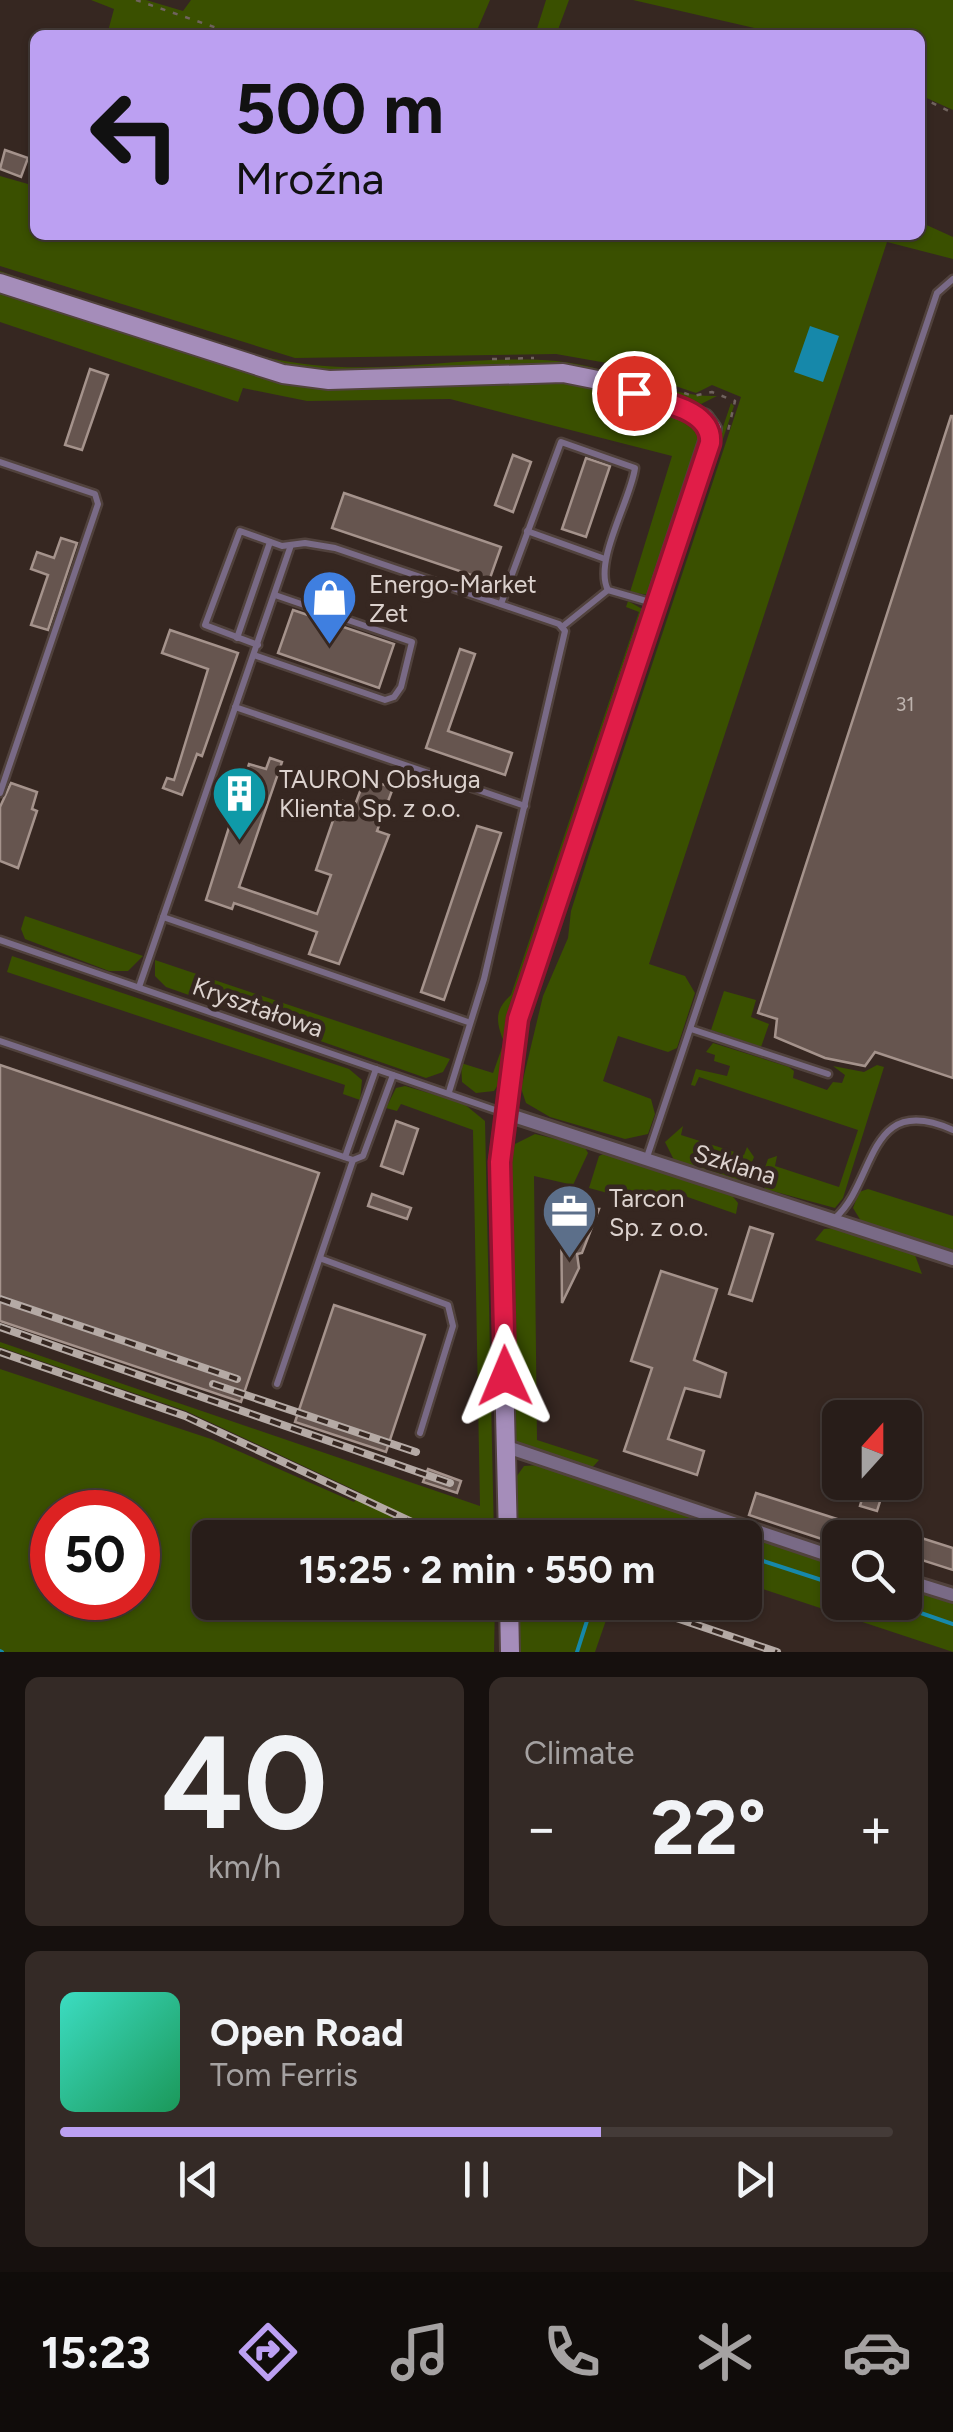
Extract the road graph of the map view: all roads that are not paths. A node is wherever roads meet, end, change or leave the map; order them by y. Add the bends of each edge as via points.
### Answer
1 (953, 278) edge
2 (0, 283) edge
3 (0, 462) edge
4 (526, 531) junction
5 (270, 542) junction
6 (291, 545) junction
7 (606, 559) junction
8 (608, 590) junction
9 (275, 595) junction
10 (501, 604) junction
11 (657, 604) junction
12 (562, 627) junction
13 (237, 638) junction
14 (258, 645) junction
15 (254, 655) junction
16 (235, 706) junction
17 (0, 794) edge
18 (525, 806) junction
19 (163, 918) junction
20 (0, 940) edge
21 (139, 988) junction
22 (468, 1022) junction
23 (692, 1028) junction
24 (0, 1040) edge
25 (376, 1069) junction
26 (828, 1074) dead end
27 (393, 1075) junction
28 (448, 1092) junction
29 (504, 1113) junction
30 (953, 1130) edge
31 (349, 1159) junction
32 (646, 1160) junction
33 (834, 1219) junction
34 (322, 1259) junction
35 (953, 1259) edge
36 (277, 1384) dead end
37 (420, 1433) dead end
38 (507, 1447) junction
39 (508, 1520) edge
40 (822, 1553) edge
41 (922, 1586) edge
42 (953, 1596) edge
43 (509, 1620) edge
44 (510, 1652) edge

1 - 23 lane via 936,293
2 - 11 main road via 282,374 329,380 528,372 598,380 704,418 712,429
3 - 17 lane via 95,494 98,504
4 - 7 lane
4 - 7 lane via 558,442 633,465
4 - 10 lane
5 - 6 lane
5 - 13 lane
5 - 13 lane via 237,532 207,618 206,627
6 - 9 lane
6 - 10 lane via 335,548
7 - 8 lane
8 - 11 lane
8 - 12 lane
9 - 14 lane
9 - 15 lane via 412,642 401,687 385,700
10 - 12 lane
11 - 29 main road via 518,1019
12 - 18 lane
13 - 14 lane
14 - 15 lane
15 - 16 lane
16 - 18 lane
16 - 19 lane
18 - 22 lane
19 - 21 lane
19 - 22 lane
20 - 21 lane, Kryształowa
21 - 25 lane, Kryształowa
22 - 28 lane
23 - 26 lane
23 - 32 lane
24 - 31 lane
25 - 27 lane, Kryształowa
25 - 31 lane
27 - 28 lane, Kryształowa
27 - 31 lane via 363,1156
28 - 29 lane, Kryształowa
29 - 32 street, Szklana
29 - 38 main road
30 - 33 lane via 903,1122 882,1134
31 - 34 lane
32 - 33 street, Szklana
33 - 35 street, Szklana
34 - 36 lane
34 - 37 lane via 448,1305 452,1326
38 - 39 main road
38 - 40 street
41 - 42 street
43 - 44 main road

